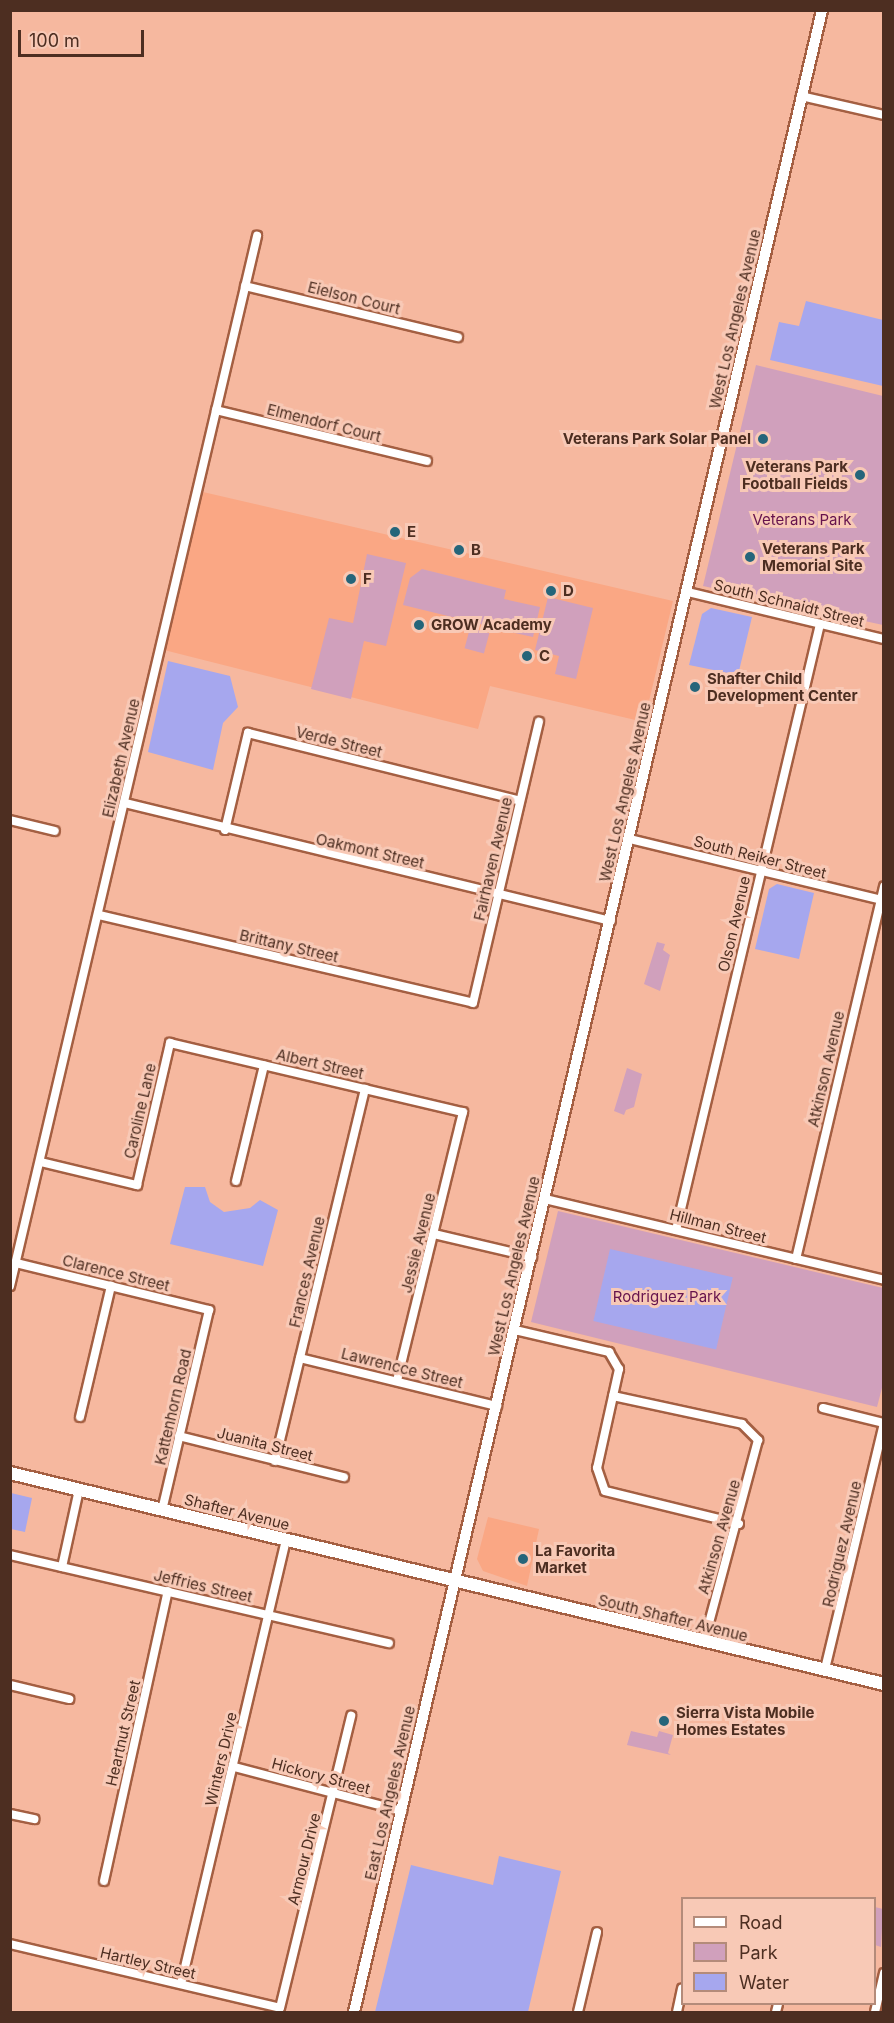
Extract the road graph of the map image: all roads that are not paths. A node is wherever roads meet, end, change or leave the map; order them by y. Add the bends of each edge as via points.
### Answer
1 (822, 10) edge
2 (801, 96) junction
3 (884, 115) edge
4 (257, 236) dead end
5 (245, 286) junction
6 (458, 337) dead end
7 (216, 410) junction
8 (427, 461) dead end
9 (688, 592) junction
10 (820, 624) junction
11 (884, 639) edge
12 (539, 722) dead end
13 (520, 801) junction
14 (125, 803) junction
15 (10, 820) edge
16 (225, 830) junction
17 (55, 831) dead end
18 (630, 839) junction
19 (760, 871) junction
20 (884, 886) edge
21 (498, 894) junction
22 (882, 900) edge
23 (99, 915) junction
24 (610, 921) junction
25 (473, 1003) joint
26 (170, 1043) joint
27 (264, 1065) junction
28 (365, 1089) junction
29 (463, 1112) joint
30 (41, 1162) junction
31 (236, 1181) dead end
32 (545, 1199) junction
33 (676, 1230) junction
34 (434, 1234) junction
35 (532, 1257) junction
36 (796, 1259) junction
37 (16, 1263) junction
38 (884, 1280) edge
39 (10, 1286) edge
40 (111, 1286) junction
41 (209, 1310) joint
42 (514, 1330) junction
43 (300, 1358) junction
44 (397, 1380) junction
45 (613, 1396) junction
46 (497, 1406) junction
47 (823, 1408) dead end
48 (80, 1417) dead end
49 (884, 1424) edge
50 (179, 1437) junction
51 (275, 1461) junction
52 (10, 1473) edge
53 (344, 1477) dead end
54 (79, 1490) junction
55 (162, 1510) junction
56 (739, 1524) junction
57 (286, 1540) junction
58 (10, 1555) edge
59 (62, 1567) junction
60 (456, 1581) junction
61 (168, 1592) junction
62 (268, 1615) junction
63 (704, 1641) junction
64 (389, 1643) dead end
65 (825, 1669) junction
66 (884, 1684) edge
67 (10, 1685) edge
68 (69, 1699) dead end
69 (351, 1716) dead end
70 (234, 1767) junction
71 (334, 1793) junction
72 (402, 1811) junction
73 (10, 1814) edge
74 (34, 1819) dead end
75 (104, 1881) dead end
76 (597, 1932) dead end
77 (10, 1944) edge
78 (884, 1973) edge
79 (181, 1984) junction
80 (681, 1994) edge
81 (280, 2008) joint
82 (354, 2013) edge
83 (578, 2013) edge
84 (677, 2013) edge
85 (874, 2013) edge

1 - 2 street, West Los Angeles Avenue
2 - 3 street
2 - 9 street, West Los Angeles Avenue
4 - 5 street, Elizabeth Avenue
5 - 6 street, Eielson Court
5 - 7 street, Elizabeth Avenue
7 - 8 street, Elmendorf Court
7 - 14 street, Elizabeth Avenue
9 - 10 street, South Schnaidt Street
9 - 18 street, West Los Angeles Avenue
10 - 11 street, South Schnaidt Street
10 - 19 street, Olson Avenue
12 - 13 street, Fairhaven Avenue
13 - 16 street, Verde Street via 248,733
13 - 21 street, Fairhaven Avenue
14 - 16 street, Oakmont Street
14 - 23 street, Elizabeth Avenue
15 - 17 street
16 - 21 street, Oakmont Street
18 - 19 street, South Reiker Street
18 - 24 street, West Los Angeles Avenue
19 - 22 street, South Reiker Street
19 - 33 street, Olson Avenue
20 - 22 street, Atkinson Avenue
21 - 24 street, Oakmont Street
21 - 25 street, Fairhaven Avenue
22 - 36 street, Atkinson Avenue
23 - 25 street, Brittany Street
23 - 30 street, Elizabeth Avenue
24 - 32 street, West Los Angeles Avenue
26 - 27 street, Albert Street
26 - 30 street, Caroline Lane via 137,1185
27 - 28 street, Albert Street
27 - 31 street
28 - 29 street, Albert Street
28 - 43 street, Frances Avenue
29 - 34 street, Jessie Avenue
30 - 37 street, Elizabeth Avenue
32 - 33 street, Hillman Street
32 - 35 street, West Los Angeles Avenue
33 - 36 street, Hillman Street
34 - 35 street
34 - 44 street, Jessie Avenue
35 - 42 street, West Los Angeles Avenue
36 - 38 street, Hillman Street
37 - 39 street, Elizabeth Avenue
37 - 40 street, Clarence Street
40 - 41 street, Clarence Street
40 - 48 street
41 - 50 street, Kattenhorn Road
42 - 45 street via 609,1352 619,1369
42 - 46 street, West Los Angeles Avenue
43 - 44 street, Lawrencce Street
43 - 51 street, Frances Avenue
44 - 46 street, Lawrencce Street
45 - 56 street via 597,1467 605,1491
45 - 56 street, Atkinson Avenue via 742,1424 758,1440
46 - 60 street, West Los Angeles Avenue
47 - 49 street
49 - 65 street, Rodriguez Avenue
50 - 51 street, Juanita Street
50 - 55 street, Kattenhorn Road
51 - 53 street, Juanita Street
52 - 54 main road, Shafter Avenue
54 - 55 main road, Shafter Avenue
54 - 59 street
55 - 57 main road, Shafter Avenue
56 - 63 street, Atkinson Avenue
57 - 60 main road, Shafter Avenue
57 - 62 street, Winters Drive
58 - 59 street, Jeffries Street
59 - 61 street, Jeffries Street
60 - 63 main road, South Shafter Avenue
60 - 72 street, East Los Angeles Avenue
61 - 62 street, Jeffries Street
61 - 75 street, Heartnut Street
62 - 64 street, Jeffries Street
62 - 70 street, Winters Drive
63 - 65 main road, South Shafter Avenue
65 - 66 main road, South Shafter Avenue
67 - 68 street
69 - 71 street, Armour Drive
70 - 71 street, Hickory Street
70 - 79 street, Winters Drive
71 - 72 street, Hickory Street
71 - 81 street, Armour Drive
72 - 82 street, East Los Angeles Avenue
73 - 74 street
76 - 83 street
77 - 79 street, Hartley Street
78 - 85 street
79 - 81 street, Hartley Street
80 - 84 street

